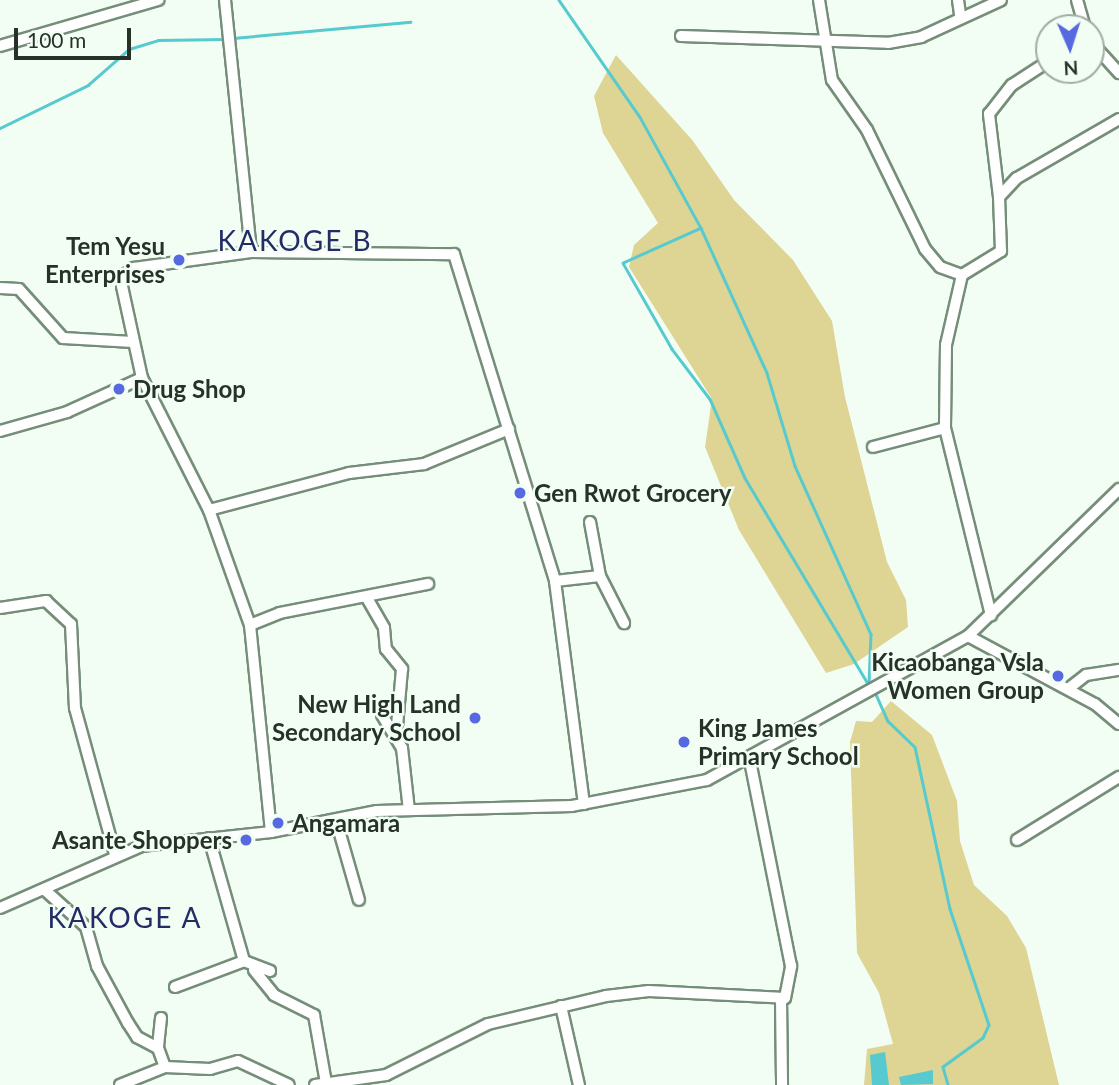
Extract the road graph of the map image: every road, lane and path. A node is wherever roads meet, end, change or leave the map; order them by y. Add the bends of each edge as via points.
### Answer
1 (158, 0) edge
2 (225, 0) edge
3 (819, 0) edge
4 (958, 0) edge
5 (1001, 0) edge
6 (960, 15) junction
7 (681, 36) dead end
8 (825, 43) junction
9 (0, 46) edge
10 (1105, 58) edge
11 (1035, 70) edge
12 (1119, 73) edge
13 (1119, 119) edge
14 (999, 197) junction
15 (251, 252) junction
16 (962, 275) junction
17 (0, 288) edge
18 (132, 342) junction
19 (142, 378) junction
20 (945, 428) junction
21 (509, 429) junction
22 (0, 431) edge
23 (873, 447) dead end
24 (1119, 489) edge
25 (209, 510) junction
26 (590, 522) dead end
27 (600, 576) junction
28 (555, 581) junction
29 (428, 584) dead end
30 (367, 598) junction
31 (0, 608) edge
32 (991, 615) junction
33 (624, 623) dead end
34 (250, 625) junction
35 (968, 635) junction
36 (1119, 670) edge
37 (1068, 689) junction
38 (382, 715) dead end
39 (1119, 723) edge
40 (396, 738) junction
41 (751, 761) junction
42 (1119, 777) edge
43 (584, 804) junction
44 (409, 810) junction
45 (336, 820) junction
46 (271, 832) junction
47 (209, 838) junction
48 (1017, 840) dead end
49 (114, 854) junction
50 (47, 891) junction
51 (359, 900) dead end
52 (0, 908) edge
53 (244, 961) junction
54 (254, 970) junction
55 (270, 971) dead end
56 (174, 987) dead end
57 (782, 999) junction
58 (561, 1006) junction
59 (161, 1018) dead end
60 (158, 1048) junction
61 (165, 1068) junction
62 (320, 1084) edge
63 (120, 1085) edge
64 (289, 1085) edge
65 (579, 1085) edge
66 (782, 1085) edge

1 - 9 street
2 - 15 street
3 - 8 street
4 - 6 street
5 - 6 street
6 - 8 street via 909,40
7 - 8 street
8 - 16 street via 832,80 867,130 919,240 940,267
10 - 12 street
11 - 14 street via 1012,85 989,114
13 - 14 street via 1021,175
14 - 16 street via 1001,251
15 - 18 street via 128,272 122,286
15 - 21 street via 454,254
16 - 20 street via 946,345
17 - 18 street via 19,289 63,338
18 - 19 street
19 - 22 street via 67,412
19 - 25 street
20 - 23 street
20 - 32 street
21 - 25 street via 424,464 349,473
21 - 28 street
24 - 32 street
25 - 34 street
26 - 27 street
27 - 28 street
27 - 33 street
28 - 43 street
29 - 30 street
30 - 34 street via 280,613
30 - 40 street via 384,628 386,649 402,670
31 - 49 street via 46,601 71,624 75,708 98,772
32 - 35 street
34 - 46 street
35 - 37 street
35 - 41 street
36 - 37 street via 1086,675
37 - 39 street
38 - 40 street
40 - 44 street
41 - 43 street via 707,780
41 - 57 street via 791,967 791,988
42 - 48 street
43 - 44 street
44 - 45 street
45 - 46 street
45 - 51 street
46 - 47 street
47 - 49 street
47 - 53 street
49 - 50 street
50 - 52 street
50 - 60 street via 86,927 97,966 128,1023 137,1037
53 - 54 street
53 - 56 street
54 - 55 street
54 - 62 street via 274,995 314,1015
57 - 58 street via 643,992
57 - 66 street
58 - 62 street via 476,1029 397,1071
58 - 65 street
59 - 60 street
60 - 61 street
61 - 63 street
61 - 64 street via 247,1061

